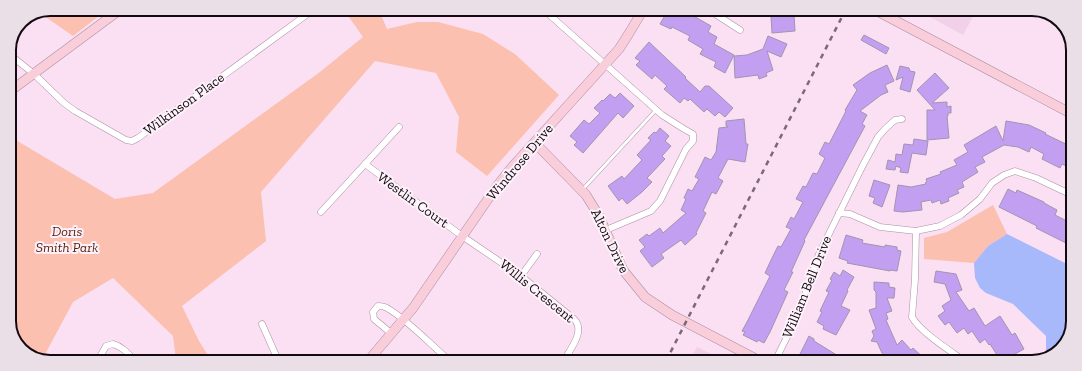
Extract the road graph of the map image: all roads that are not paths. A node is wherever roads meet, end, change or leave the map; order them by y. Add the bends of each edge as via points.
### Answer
1 (112, 16) edge
2 (304, 16) edge
3 (551, 16) edge
4 (639, 16) edge
5 (718, 16) edge
6 (886, 16) edge
7 (740, 30) dead end
8 (16, 60) edge
9 (605, 65) junction
10 (34, 74) junction
11 (16, 87) edge
12 (656, 110) junction
13 (1066, 111) edge
14 (902, 119) dead end
15 (399, 126) dead end
16 (535, 143) junction
17 (365, 164) junction
18 (582, 190) junction
19 (1066, 192) edge
20 (321, 212) dead end
21 (839, 213) junction
22 (606, 230) junction
23 (916, 231) junction
24 (462, 236) junction
25 (537, 254) dead end
26 (521, 276) junction
27 (403, 320) junction
28 (262, 324) dead end
29 (392, 334) junction
30 (101, 355) edge
31 (130, 355) edge
32 (276, 355) edge
33 (373, 355) edge
34 (443, 355) edge
35 (567, 355) edge
36 (749, 355) edge
37 (778, 355) edge
38 (955, 355) edge

1 - 10 street
2 - 10 street, Wilkinson Place via 132,141 112,133 75,111
3 - 9 street
4 - 9 street, Windrose Drive
5 - 7 street
6 - 13 street
8 - 10 street
9 - 12 street
9 - 16 street, Windrose Drive
10 - 11 street
12 - 18 lane
12 - 22 street via 694,134 693,141 686,149 656,207
14 - 21 street, William Bell Drive via 896,120 878,137
15 - 17 street, Westlin Court
16 - 18 street, Alton Drive
16 - 24 street, Windrose Drive via 497,186
17 - 20 street, Westlin Court
17 - 24 street, Westlin Court
18 - 22 street, Alton Drive
19 - 23 street via 1015,171 992,183 980,199 961,215 940,226
21 - 23 street via 850,214 880,227
21 - 37 street, William Bell Drive via 819,254 798,315
22 - 36 street, Alton Drive via 623,270 645,297 672,315
23 - 38 street via 912,317 919,326
24 - 26 street, Willis Crescent
24 - 27 street, Windrose Drive via 421,298
25 - 26 street
26 - 35 street, Willis Crescent via 578,322 579,332
27 - 29 street, Windrose Drive
27 - 29 street via 382,306 375,309 374,319
27 - 34 street
28 - 32 street
29 - 33 street, Windrose Drive
30 - 31 street via 106,346 112,344

